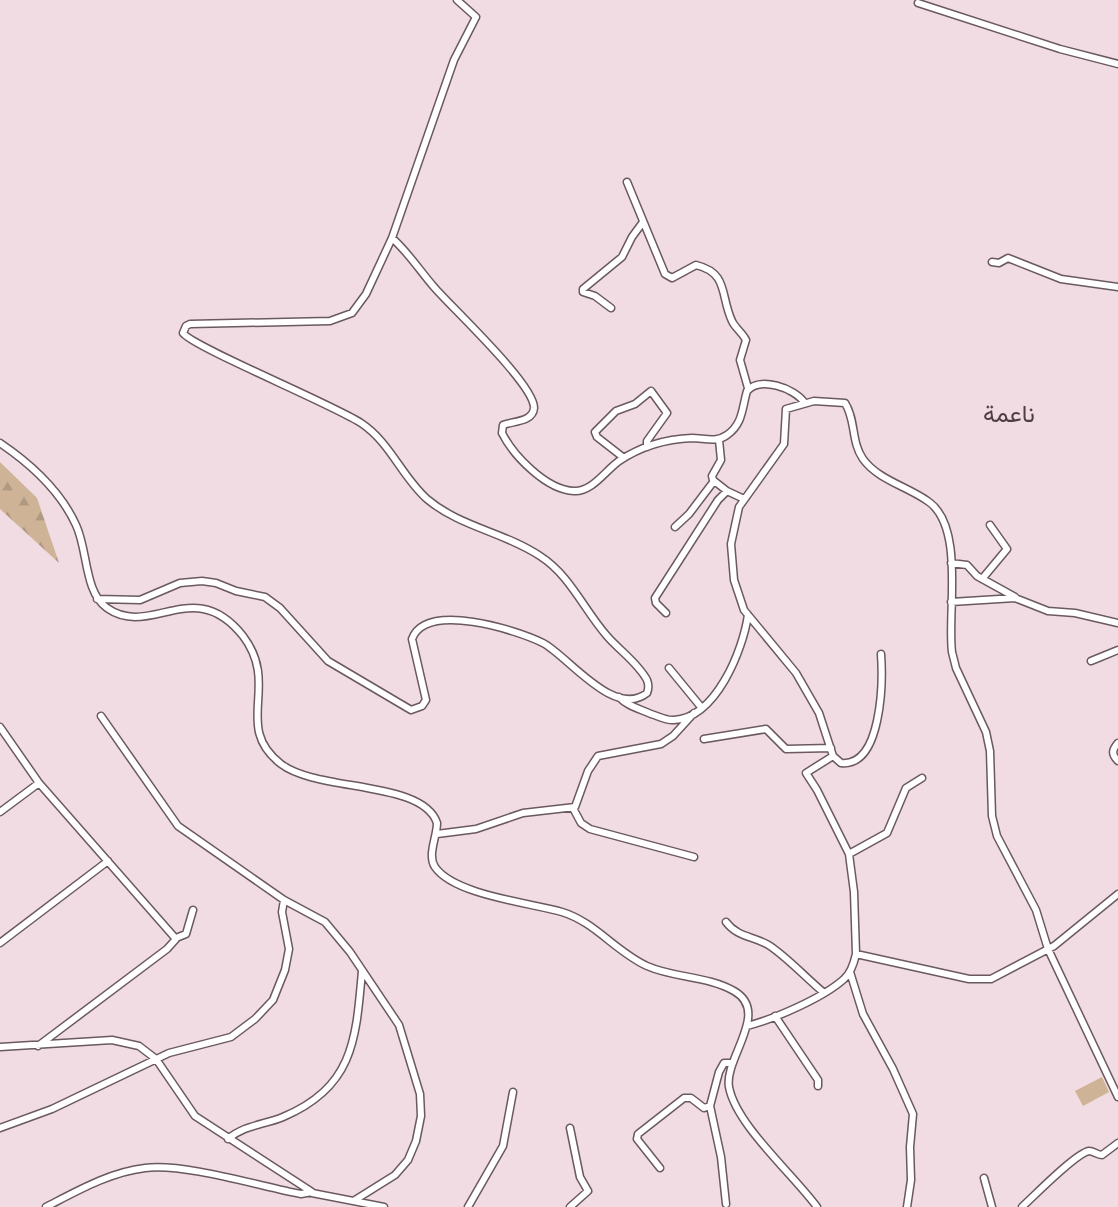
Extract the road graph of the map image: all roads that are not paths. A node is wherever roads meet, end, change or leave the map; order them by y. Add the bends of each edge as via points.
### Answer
1 (457, 0) edge
2 (918, 3) dead end
3 (1118, 64) edge
4 (627, 182) dead end
5 (643, 222) junction
6 (392, 238) junction
7 (992, 262) dead end
8 (1118, 287) edge
9 (611, 308) dead end
10 (748, 388) junction
11 (804, 402) junction
12 (718, 440) junction
13 (0, 443) edge
14 (647, 447) junction
15 (624, 458) junction
16 (714, 481) junction
17 (727, 491) junction
18 (744, 499) junction
19 (990, 525) dead end
20 (675, 526) dead end
21 (951, 563) junction
22 (982, 579) junction
23 (1015, 598) junction
24 (97, 599) junction
25 (951, 602) junction
26 (666, 613) dead end
27 (748, 615) junction
28 (1118, 623) edge
29 (1118, 650) edge
30 (881, 654) dead end
31 (1091, 661) dead end
32 (669, 668) dead end
33 (618, 696) junction
34 (701, 707) junction
35 (694, 713) junction
36 (101, 716) dead end
37 (0, 727) edge
38 (704, 739) dead end
39 (1118, 743) edge
40 (831, 748) junction
41 (834, 756) junction
42 (1118, 761) edge
43 (922, 778) dead end
44 (39, 783) junction
45 (573, 808) junction
46 (0, 812) edge
47 (437, 834) junction
48 (849, 854) junction
49 (694, 857) dead end
50 (108, 861) junction
51 (1118, 894) edge
52 (284, 900) junction
53 (193, 910) dead end
54 (726, 922) dead end
55 (176, 938) junction
56 (0, 944) edge
57 (1048, 949) junction
58 (856, 954) junction
59 (362, 971) junction
60 (850, 972) junction
61 (823, 992) junction
62 (775, 1016) junction
63 (747, 1026) junction
64 (38, 1046) junction
65 (0, 1047) edge
66 (156, 1059) junction
67 (731, 1063) junction
68 (818, 1086) dead end
69 (513, 1092) dead end
70 (1118, 1097) edge
71 (710, 1107) junction
72 (0, 1128) edge
73 (570, 1128) dead end
74 (228, 1139) junction
75 (1118, 1143) edge
76 (660, 1168) dead end
77 (984, 1178) dead end
78 (312, 1193) junction
79 (355, 1200) junction
80 (726, 1204) dead end
81 (46, 1207) edge
82 (384, 1207) edge
83 (468, 1207) edge
84 (570, 1207) edge
85 (817, 1207) edge
86 (907, 1207) edge
87 (992, 1207) edge
88 (1022, 1207) edge

1 - 6 street via 476,17 454,60
2 - 3 street
4 - 5 street
5 - 9 street via 622,257 583,289
5 - 10 street via 669,277 696,265 713,271 719,279 732,321 746,340 740,360
6 - 15 street via 527,392 534,407 532,413 501,429 514,453 530,469 559,486 577,491 588,487
6 - 33 street via 363,300 346,316 315,321 190,324 183,330 184,336 296,388 362,424 416,488 442,512 542,557 562,575 604,634 646,679 649,689 642,697
7 - 8 street via 1008,258 1061,279
10 - 11 street via 773,385
10 - 12 street via 738,423
11 - 18 street via 786,409 784,444
11 - 21 street via 845,403 857,450 866,463 936,509 947,536
12 - 14 street via 691,438
12 - 16 street via 721,460 712,476
13 - 24 street via 33,468 67,508 82,540
14 - 15 street
14 - 15 street via 647,441 667,413 651,391 635,404 616,411 595,432
16 - 17 street
16 - 20 street
17 - 18 street
17 - 26 street via 655,598
18 - 27 street via 735,517 732,557 739,597
19 - 22 street via 1007,549
21 - 22 street via 967,565
21 - 25 street
22 - 23 street
23 - 25 street
23 - 28 street via 1048,611
24 - 33 street via 140,600 180,583 202,581 265,597 333,665 411,710 426,700 412,639 423,626 441,621 480,623 533,639 553,650 582,676
24 - 47 street via 115,613 129,617 191,607 217,614 241,633 257,662 257,731 269,753 302,775 391,793 419,804 433,815
25 - 57 street via 954,662 984,723 988,740 995,830 1036,910
27 - 34 street via 731,672
27 - 40 street via 796,673 819,713
29 - 31 street
30 - 41 street via 879,699 868,751 846,764
32 - 34 street
33 - 35 street via 629,705 670,720
34 - 35 street
35 - 45 street via 660,744 598,756
36 - 52 street via 178,826
37 - 44 street
38 - 40 street via 766,729 786,749
39 - 42 street via 1113,755
40 - 41 street
41 - 48 street via 806,773
43 - 48 street via 906,788 887,833
44 - 46 street
44 - 50 street
45 - 47 street via 526,812 476,829
45 - 49 street via 581,823 590,829
47 - 63 street via 431,857 443,875 488,895 567,914 643,964 731,989 744,1000
48 - 58 street
50 - 55 street
50 - 56 street
51 - 57 street
52 - 59 street via 325,922
52 - 66 street via 288,959 279,987 265,1010 231,1037
53 - 55 street via 186,934
54 - 61 street via 738,933 771,946
55 - 64 street via 167,949
57 - 58 street via 986,980
57 - 70 street
58 - 60 street
59 - 74 street via 355,1035 331,1084 310,1104 246,1128
59 - 79 street via 399,1025 417,1081 421,1110 416,1141 403,1167 390,1180
60 - 61 street
60 - 86 street via 863,1014 913,1114
61 - 62 street
62 - 63 street
62 - 68 street via 818,1080
63 - 67 street
64 - 65 street
64 - 66 street via 118,1040 139,1046
66 - 72 street via 52,1109
66 - 74 street via 192,1112
67 - 71 street via 721,1067
67 - 85 street via 729,1086 739,1111
69 - 83 street via 503,1146
71 - 76 street via 684,1098 638,1134 637,1138
71 - 80 street
73 - 84 street via 580,1177 588,1191
74 - 78 street
75 - 88 street via 1102,1155 1085,1153
77 - 87 street
78 - 79 street
78 - 81 street via 148,1167 98,1181
79 - 82 street

